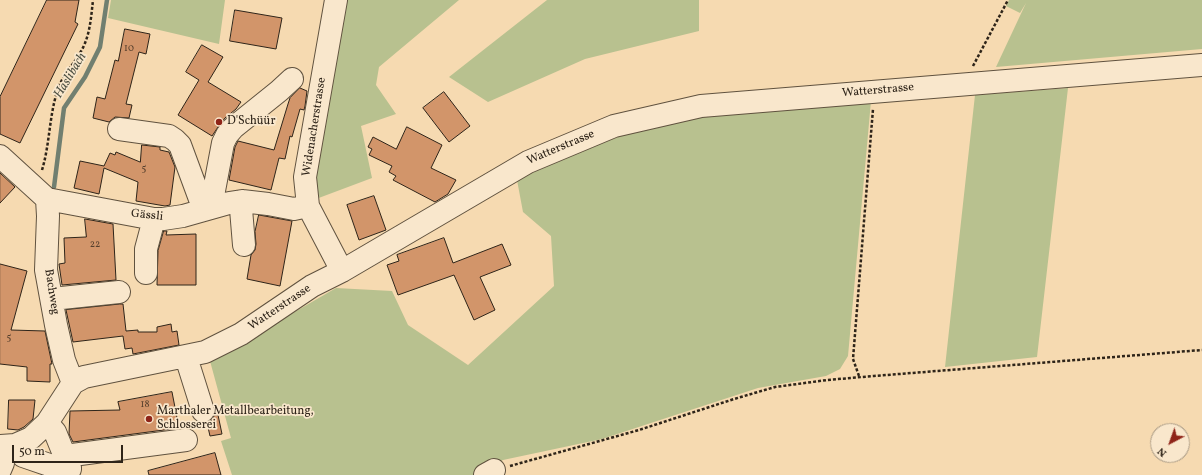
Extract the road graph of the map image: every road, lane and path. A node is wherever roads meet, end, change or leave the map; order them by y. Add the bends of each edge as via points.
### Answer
1 (94, 0) edge
2 (336, 0) edge
3 (1008, 0) edge
4 (1202, 65) edge
5 (292, 79) dead end
6 (964, 84) junction
7 (874, 92) junction
8 (119, 129) dead end
9 (0, 156) edge
10 (42, 194) junction
11 (242, 201) junction
12 (308, 206) junction
13 (210, 208) junction
14 (154, 219) junction
15 (244, 245) dead end
16 (342, 271) junction
17 (146, 273) dead end
18 (119, 292) dead end
19 (52, 299) junction
20 (1202, 350) edge
21 (186, 357) junction
22 (859, 376) junction
23 (73, 384) junction
24 (203, 412) dead end
25 (46, 423) junction
26 (186, 440) dead end
27 (6, 446) edge
28 (69, 466) edge
29 (0, 470) edge
30 (490, 473) edge

1 - 10 path via 90,30 82,51 58,87 44,160
2 - 12 street, Widenacherstrasse via 305,177
3 - 6 path
4 - 6 street, Watterstrasse
5 - 13 street via 227,135
6 - 7 street, Watterstrasse
7 - 16 street, Watterstrasse via 701,106 614,126 528,162
7 - 22 path via 853,359
8 - 13 street via 169,136 180,144
9 - 10 street
10 - 14 street, Gässli
10 - 19 street, Bachweg via 46,270
11 - 12 street, Gässli via 294,209
11 - 13 street, Gässli
11 - 15 street
12 - 16 street, Widenacherstrasse
13 - 14 street, Gässli via 183,216
14 - 17 street via 146,249
16 - 21 street, Watterstrasse via 312,286 241,334 205,352
18 - 19 street
19 - 23 street, Bachweg via 64,360
20 - 22 path
21 - 23 street, Watterstrasse via 84,378
21 - 24 street
22 - 30 path via 775,387
23 - 25 street
25 - 27 street via 31,438
25 - 28 street via 55,432
26 - 28 street
27 - 28 street via 23,456 58,468
27 - 29 street

